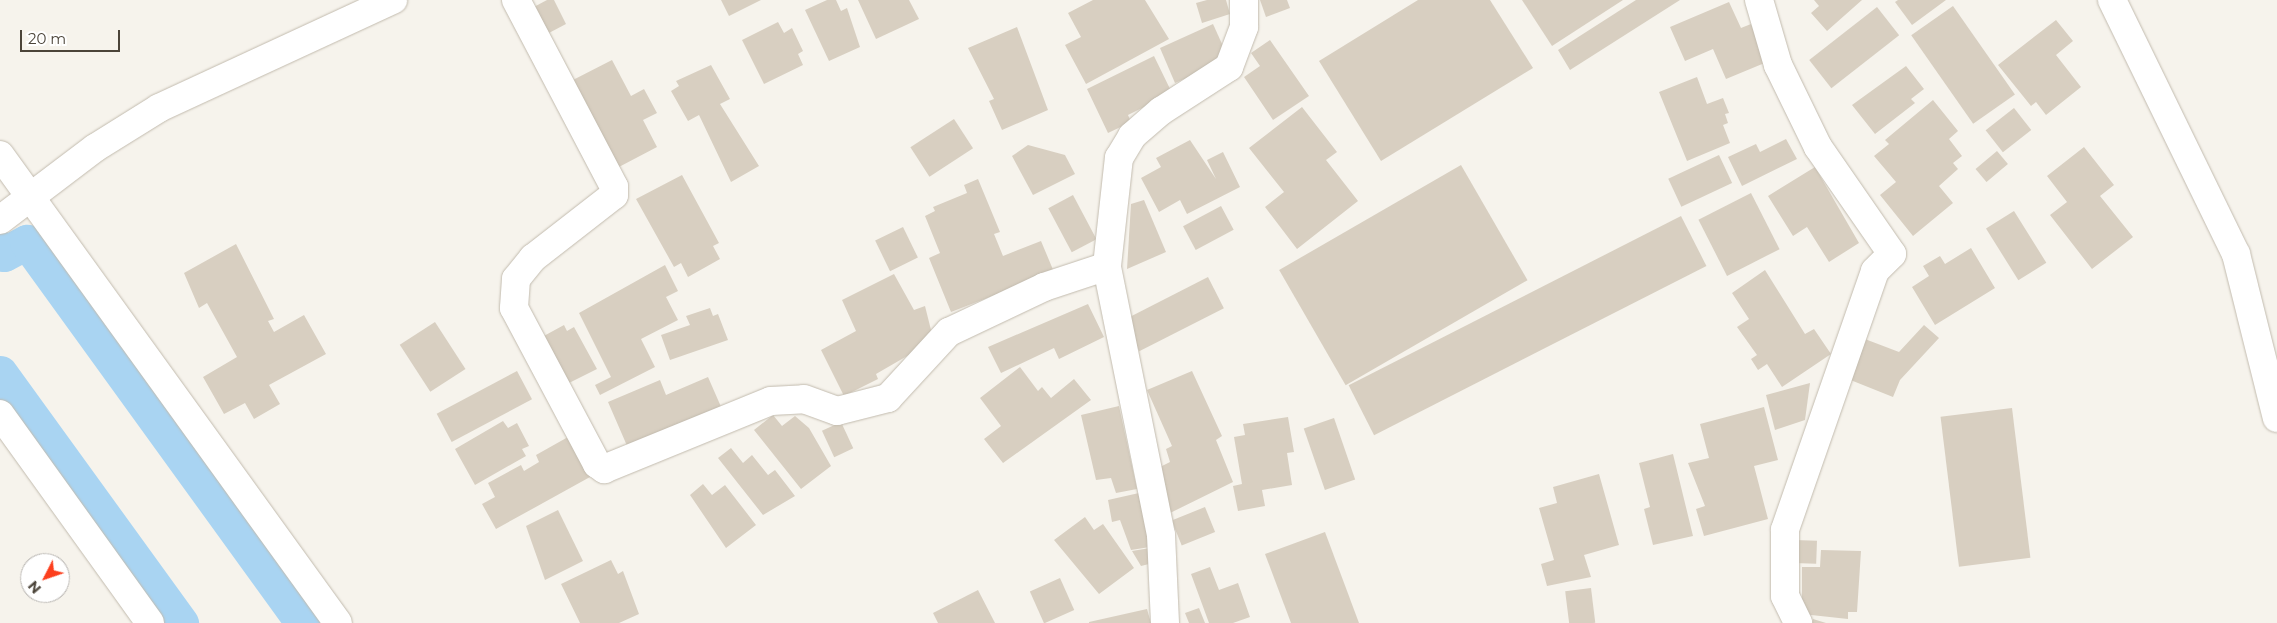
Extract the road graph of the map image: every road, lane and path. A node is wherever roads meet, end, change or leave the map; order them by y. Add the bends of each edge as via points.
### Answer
1 (393, 0) edge
2 (516, 0) edge
3 (1244, 0) edge
4 (1758, 0) edge
5 (2112, 0) edge
6 (0, 155) edge
7 (32, 200) junction
8 (0, 220) edge
9 (1107, 266) junction
10 (0, 414) edge
11 (2277, 418) edge
12 (150, 623) edge
13 (338, 623) edge
14 (1166, 623) edge
15 (1798, 623) edge

1 - 7 street via 158,108 95,148
2 - 9 street via 614,187 614,196 533,258 516,279 514,308 597,464 604,468 771,401 804,399 837,411 888,398 948,332 1044,287
3 - 9 street via 1244,27 1229,68 1161,111 1132,136 1119,158
4 - 15 street via 1778,66 1818,147 1892,254 1875,271 1785,530 1785,596
5 - 11 street via 2236,254
6 - 7 street
7 - 8 street
7 - 13 street
9 - 14 street via 1161,535
10 - 12 street

